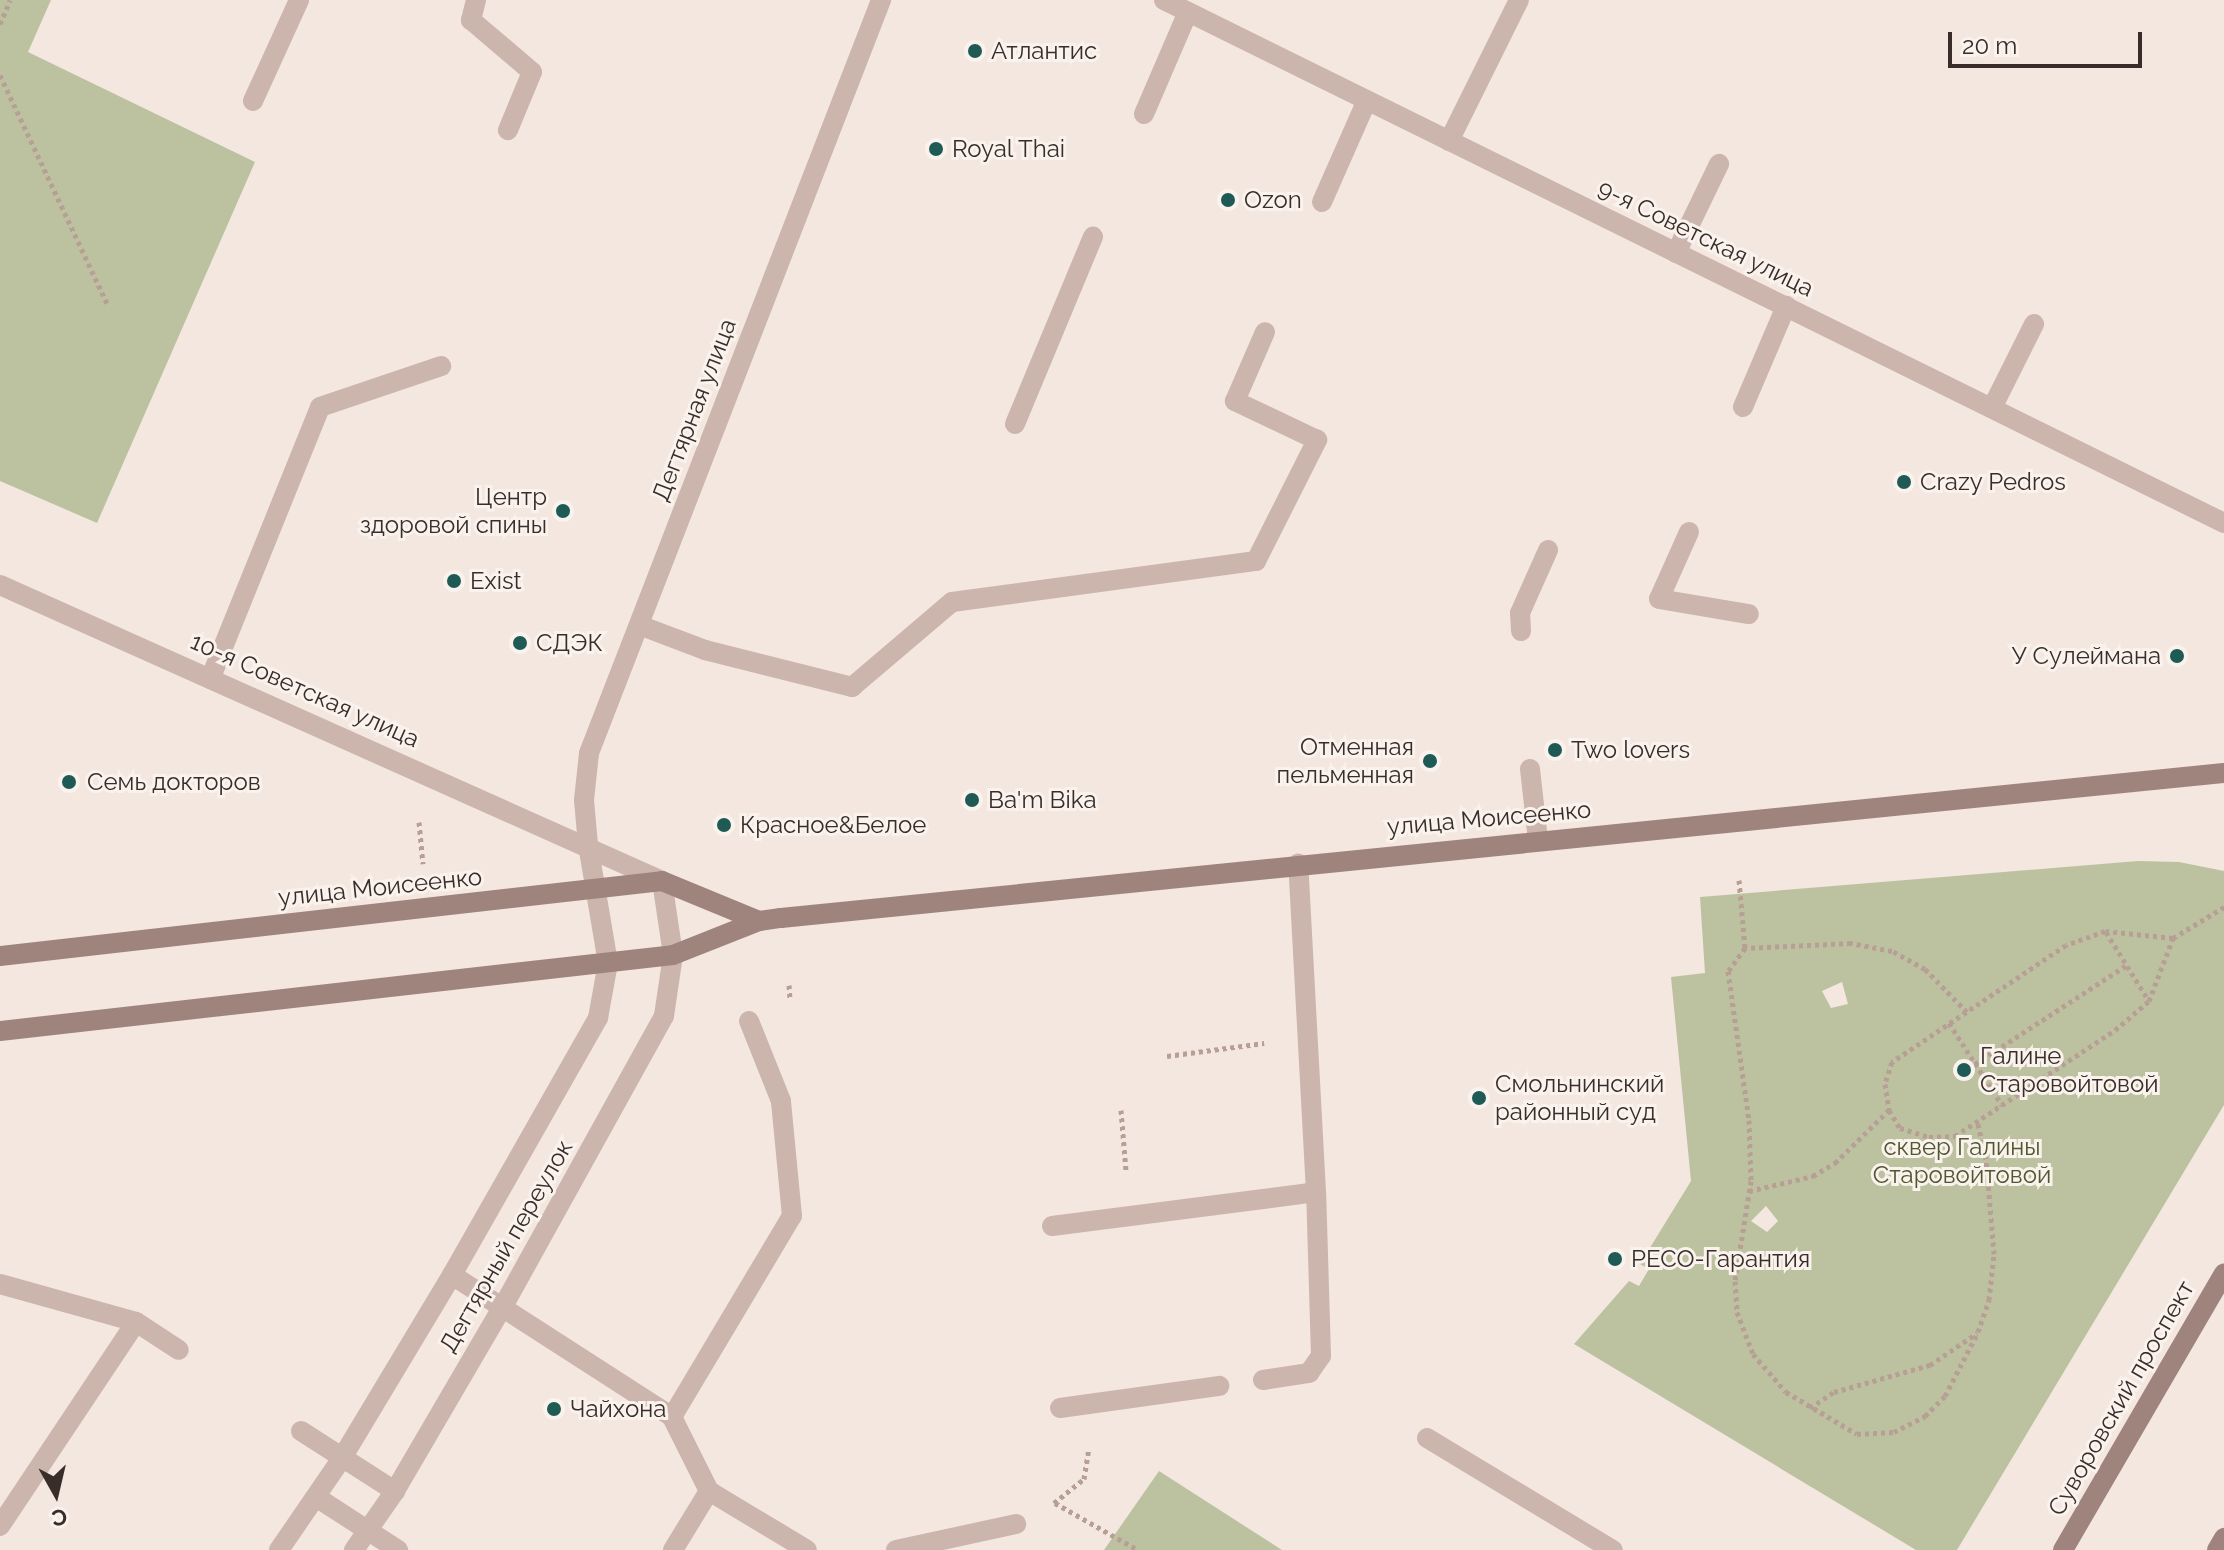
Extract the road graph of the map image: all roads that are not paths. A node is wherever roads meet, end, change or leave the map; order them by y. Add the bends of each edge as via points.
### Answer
1 (299, 0) edge
2 (476, 0) edge
3 (881, 0) edge
4 (1164, 0) edge
5 (1519, 0) edge
6 (1188, 12) junction
7 (1367, 100) junction
8 (253, 101) dead end
9 (1144, 114) dead end
10 (508, 130) dead end
11 (1449, 141) junction
12 (1719, 164) dead end
13 (1322, 202) dead end
14 (1093, 237) dead end
15 (1676, 253) junction
16 (1786, 306) junction
17 (2034, 324) dead end
18 (1265, 332) dead end
19 (441, 366) dead end
20 (1743, 407) dead end
21 (1992, 408) junction
22 (1015, 424) dead end
23 (2224, 523) edge
24 (1689, 532) dead end
25 (1548, 550) dead end
26 (0, 585) edge
27 (1749, 614) dead end
28 (639, 625) junction
29 (1521, 631) dead end
30 (211, 677) junction
31 (1530, 769) dead end
32 (2224, 773) edge
33 (1538, 840) junction
34 (588, 845) junction
35 (1298, 863) junction
36 (662, 881) junction
37 (595, 889) junction
38 (759, 921) junction
39 (673, 955) junction
40 (0, 956) edge
41 (608, 963) junction
42 (749, 1021) dead end
43 (0, 1031) edge
44 (1316, 1192) junction
45 (1052, 1226) dead end
46 (2224, 1273) edge
47 (452, 1275) junction
48 (0, 1284) edge
49 (503, 1306) junction
50 (136, 1322) junction
51 (179, 1350) dead end
52 (1263, 1380) dead end
53 (1219, 1386) dead end
54 (1060, 1408) dead end
55 (672, 1417) junction
56 (301, 1431) dead end
57 (1427, 1438) dead end
58 (342, 1458) junction
59 (395, 1491) junction
60 (709, 1491) junction
61 (316, 1497) junction
62 (1016, 1524) road end
63 (0, 1526) edge
64 (368, 1530) junction
65 (2224, 1538) edge
66 (279, 1550) edge
67 (354, 1550) edge
68 (398, 1550) edge
69 (673, 1550) edge
70 (807, 1550) edge
71 (896, 1550) edge
72 (1613, 1550) edge
73 (2063, 1550) edge
74 (2217, 1550) edge

1 - 8 street
2 - 10 street via 471,20 532,72
3 - 28 street, Дегтярная улица
4 - 6 street, 9-я Советская улица
5 - 11 street
6 - 7 street, 9-я Советская улица
6 - 9 street
7 - 11 street, 9-я Советская улица
7 - 13 street
11 - 15 street, 9-я Советская улица
12 - 15 street
14 - 22 street
15 - 16 street, 9-я Советская улица
16 - 20 street
16 - 21 street, 9-я Советская улица
17 - 21 street
18 - 28 street via 1235,401 1317,440 1256,561 952,602 852,687 705,650
19 - 30 street via 320,407
21 - 23 street, 9-я Советская улица
24 - 27 street via 1659,599
25 - 29 street via 1520,613
26 - 30 street, 10-я Советская улица
28 - 34 street, Дегтярная улица via 589,753 584,800
30 - 34 street, 10-я Советская улица
31 - 33 street
32 - 33 street, улица Моисеенко
33 - 35 street, улица Моисеенко
34 - 36 street
34 - 37 street, Дегтярная улица
35 - 38 street, улица Моисеенко
35 - 44 street
36 - 37 street, улица Моисеенко
36 - 38 street, улица Моисеенко
36 - 39 street
37 - 40 street, улица Моисеенко
37 - 41 street, Дегтярная улица
38 - 39 street, улица Моисеенко
39 - 41 street, улица Моисеенко
39 - 49 street, Дегтярный переулок via 664,1016
41 - 43 street, улица Моисеенко
41 - 47 street, Дегтярный переулок via 598,1018 573,1071
42 - 55 street via 781,1101 792,1216
44 - 45 street
44 - 52 street via 1321,1356 1309,1373
46 - 73 street, Суворовский проспект
47 - 49 street
47 - 58 street, Дегтярный переулок
48 - 50 street
49 - 55 street
49 - 59 street, Дегтярный переулок
50 - 51 street
50 - 63 street
53 - 54 street
55 - 60 street
56 - 58 street
57 - 72 street
58 - 59 street
58 - 61 street, Дегтярный переулок
59 - 64 street, Дегтярный переулок
60 - 69 street
60 - 70 street
61 - 64 street
61 - 66 street, Дегтярный переулок
62 - 71 street
64 - 67 street, Дегтярный переулок
64 - 68 street
65 - 74 street

